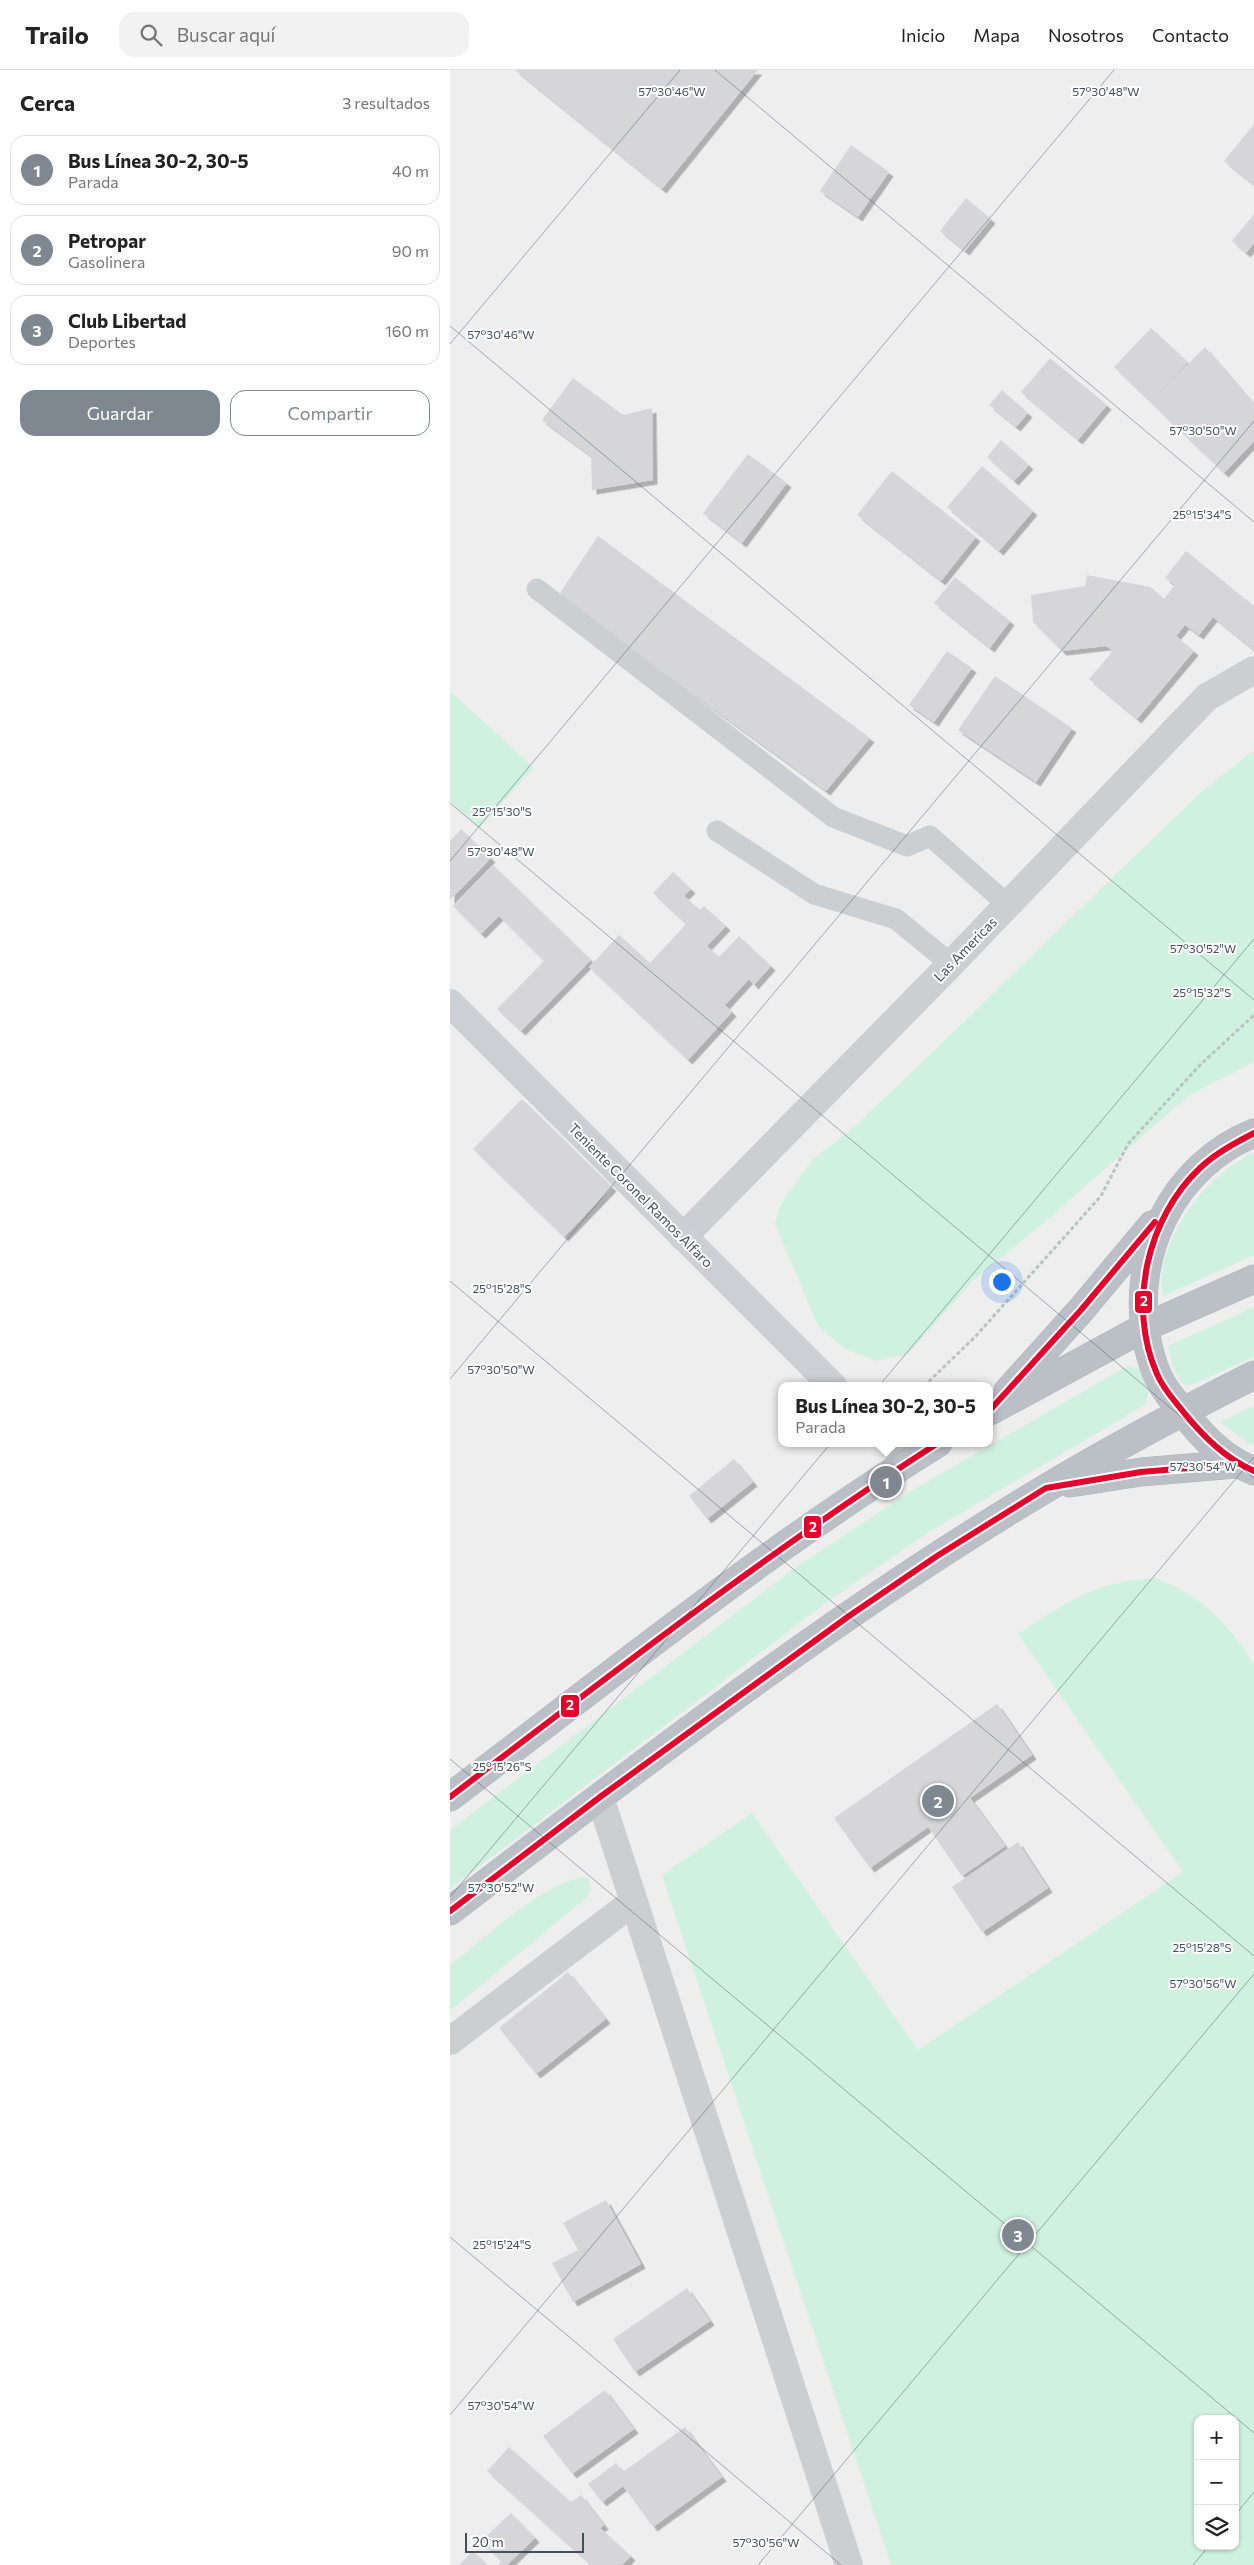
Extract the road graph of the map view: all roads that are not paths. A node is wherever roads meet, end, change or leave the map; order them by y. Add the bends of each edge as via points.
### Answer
1 (537, 589) dead end
2 (1254, 670) edge
3 (717, 831) dead end
4 (1008, 905) junction
5 (951, 964) junction
6 (450, 1003) edge
7 (1250, 1134) edge
8 (1170, 1202) junction
9 (683, 1237) junction
10 (1254, 1279) edge
11 (1144, 1327) junction
12 (1254, 1375) edge
13 (829, 1382) edge
14 (993, 1408) edge
15 (993, 1409) edge
16 (1182, 1411) junction
17 (921, 1447) edge
18 (900, 1452) edge
19 (1249, 1469) edge
20 (1046, 1488) junction
21 (450, 1797) edge
22 (600, 1797) junction
23 (633, 1902) junction
24 (450, 1911) edge
25 (450, 2041) edge
26 (849, 2565) edge

1 - 4 lane via 833,817 907,846 930,836
2 - 4 street, Las Americas via 1207,697
3 - 5 lane via 814,894 896,919
4 - 5 street, Las Americas
5 - 9 street, Las Americas
6 - 9 street, Teniente Coronel Ramos Alfaro
7 - 8 highway via 1215,1155 1190,1177
8 - 11 highway via 1147,1262 1142,1294
8 - 14 highway via 1081,1310
9 - 13 street, Teniente Coronel Ramos Alfaro
10 - 11 highway
11 - 15 highway
11 - 16 highway via 1161,1383
12 - 16 highway
16 - 19 highway via 1204,1439
16 - 20 highway
17 - 18 highway
18 - 21 highway
19 - 20 highway via 1140,1472
20 - 22 highway via 849,1616
22 - 23 street
22 - 24 highway
23 - 25 street
23 - 26 street

